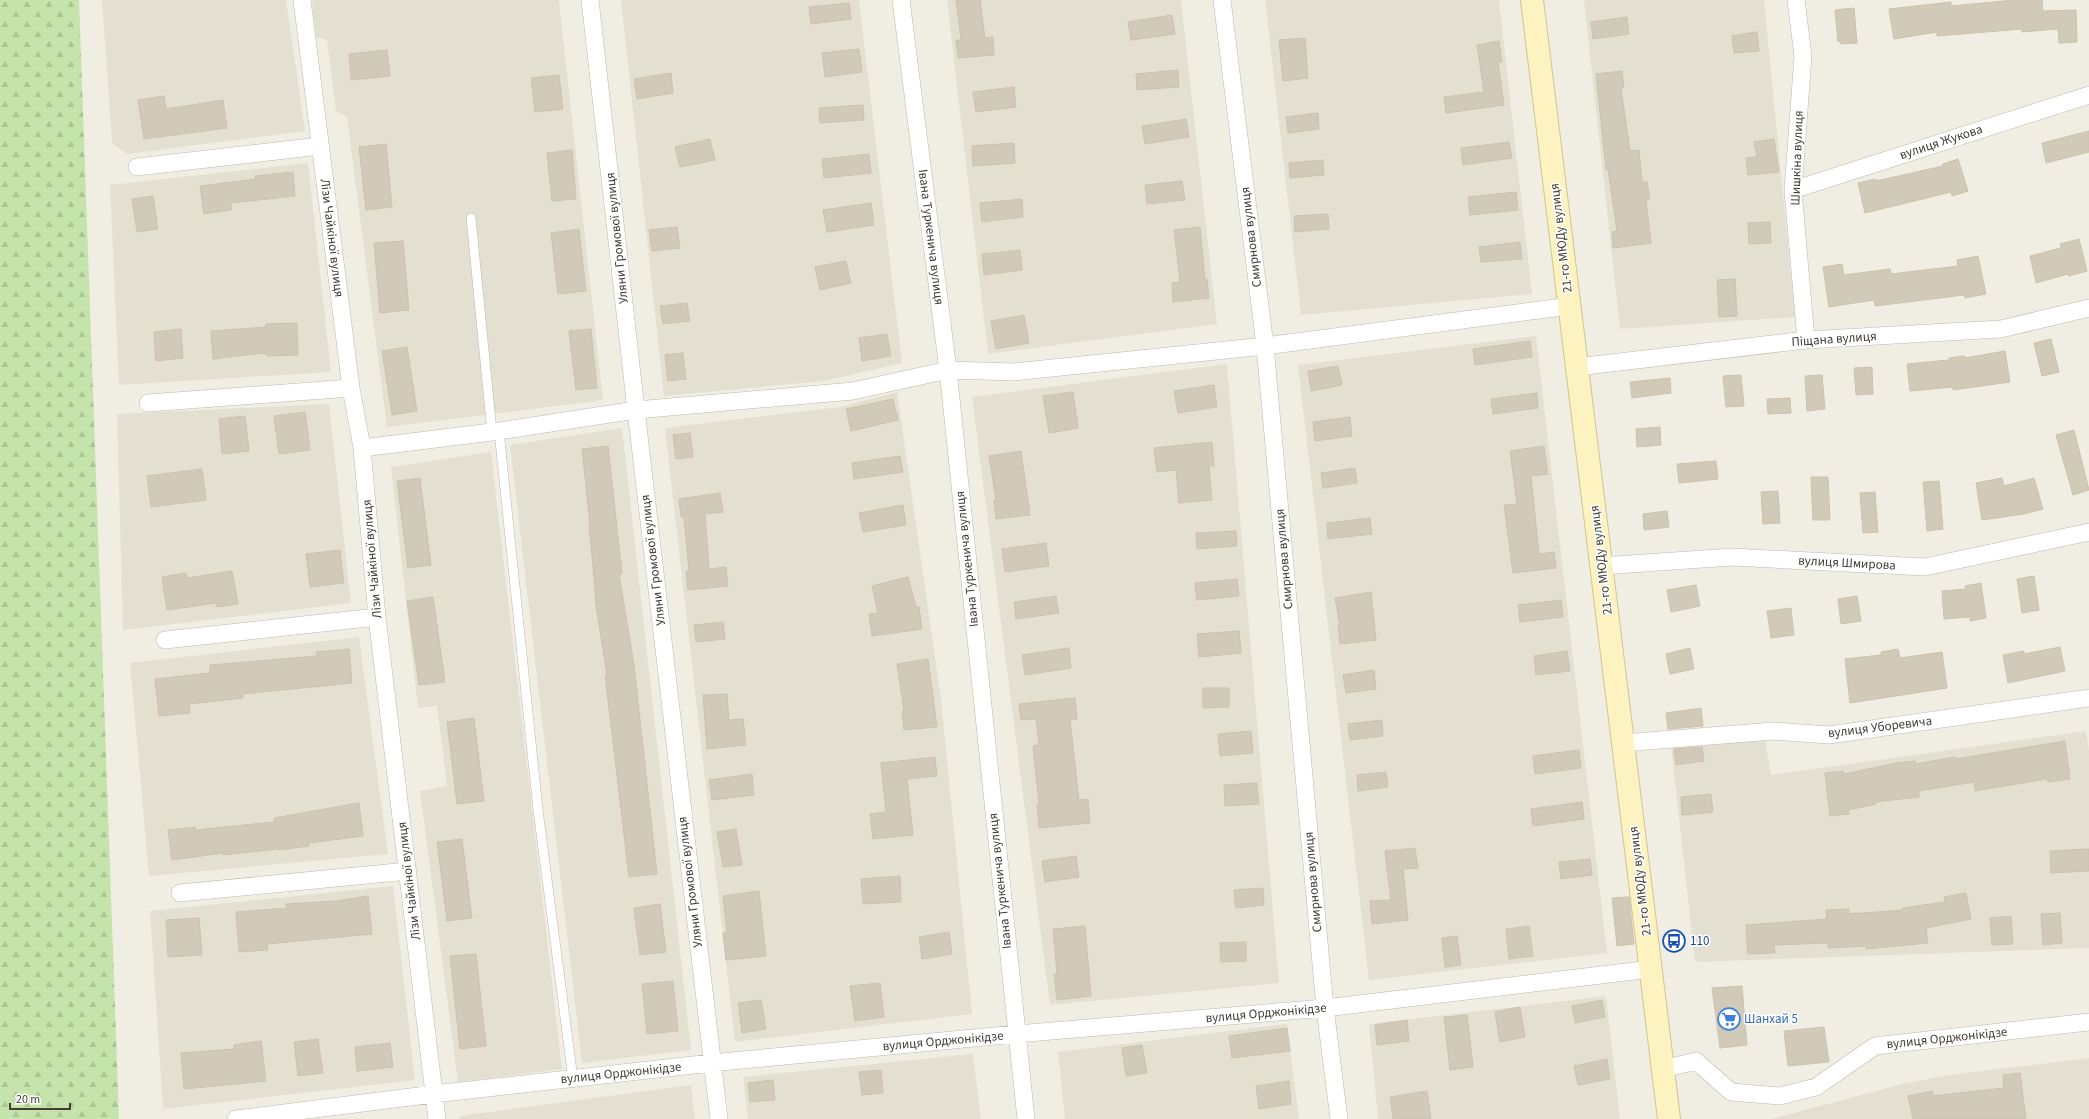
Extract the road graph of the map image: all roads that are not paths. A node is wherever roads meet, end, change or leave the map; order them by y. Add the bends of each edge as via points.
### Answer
1 (302, 0) edge
2 (590, 0) edge
3 (901, 0) edge
4 (1222, 0) edge
5 (1532, 0) edge
6 (1796, 0) edge
7 (2089, 95) edge
8 (320, 146) junction
9 (137, 167) dead end
10 (1793, 190) junction
11 (471, 218) dead end
12 (1570, 306) junction
13 (2089, 308) edge
14 (1806, 340) junction
15 (1264, 346) junction
16 (1577, 367) junction
17 (948, 370) junction
18 (351, 388) junction
19 (148, 403) dead end
20 (636, 410) junction
21 (495, 431) junction
22 (362, 448) junction
23 (2089, 532) edge
24 (1602, 566) junction
25 (377, 617) junction
26 (165, 640) dead end
27 (2089, 698) edge
28 (1623, 743) junction
29 (408, 871) junction
30 (180, 893) dead end
31 (1651, 968) junction
32 (1325, 1008) junction
33 (2089, 1022) edge
34 (1016, 1034) junction
35 (712, 1063) junction
36 (1663, 1068) junction
37 (573, 1079) junction
38 (434, 1094) junction
39 (236, 1119) edge
40 (437, 1119) edge
41 (719, 1119) edge
42 (1026, 1119) edge
43 (1339, 1119) edge
44 (1669, 1119) edge

1 - 8 street, Лізи Чайкіної вулиця
2 - 20 street, Уляни Громової вулиця
3 - 17 street, Івана Туркенича вулиця
4 - 15 street, Смирнова вулиця
5 - 12 street, 21-го МЮДу вулиця
6 - 10 street, Шишкіна вулиця via 1803,56
7 - 10 street, вулиця Жукова
8 - 9 street
8 - 18 street, Лізи Чайкіної вулиця
10 - 14 street, Шишкіна вулиця
11 - 21 lane
12 - 15 street
12 - 16 street, 21-го МЮДу вулиця
13 - 14 street, Піщана вулиця via 2001,329
14 - 16 street, Піщана вулиця
15 - 17 street via 1014,372
15 - 32 street, Смирнова вулиця
16 - 24 street, 21-го МЮДу вулиця
17 - 20 street via 854,391
17 - 34 street, Івана Туркенича вулиця
18 - 19 street
18 - 22 street, Лізи Чайкіної вулиця
20 - 21 street
20 - 35 street, Уляни Громової вулиця
21 - 22 street
21 - 37 lane via 538,810
22 - 25 street, Лізи Чайкіної вулиця
23 - 24 street, вулиця Шмирова via 1925,567 1732,557
24 - 28 street, 21-го МЮДу вулиця
25 - 26 street
25 - 29 street, Лізи Чайкіної вулиця
27 - 28 street, вулиця Уборевича via 1829,735 1773,731
28 - 31 street, 21-го МЮДу вулиця
29 - 30 street
29 - 38 street, Лізи Чайкіної вулиця
31 - 32 street, вулиця Орджонікідзе
31 - 36 street, 21-го МЮДу вулиця
32 - 34 street, вулиця Орджонікідзе
32 - 43 street, Смирнова вулиця
33 - 36 street, вулиця Орджонікідзе via 1875,1046 1816,1087 1780,1096 1731,1092 1696,1061
34 - 35 street, вулиця Орджонікідзе
34 - 42 street, Івана Туркенича вулиця
35 - 37 street, вулиця Орджонікідзе
35 - 41 street, Уляни Громової вулиця
36 - 44 street, 21-го МЮДу вулиця
37 - 38 street, вулиця Орджонікідзе
38 - 39 street, вулиця Орджонікідзе
38 - 40 street, Лізи Чайкіної вулиця

